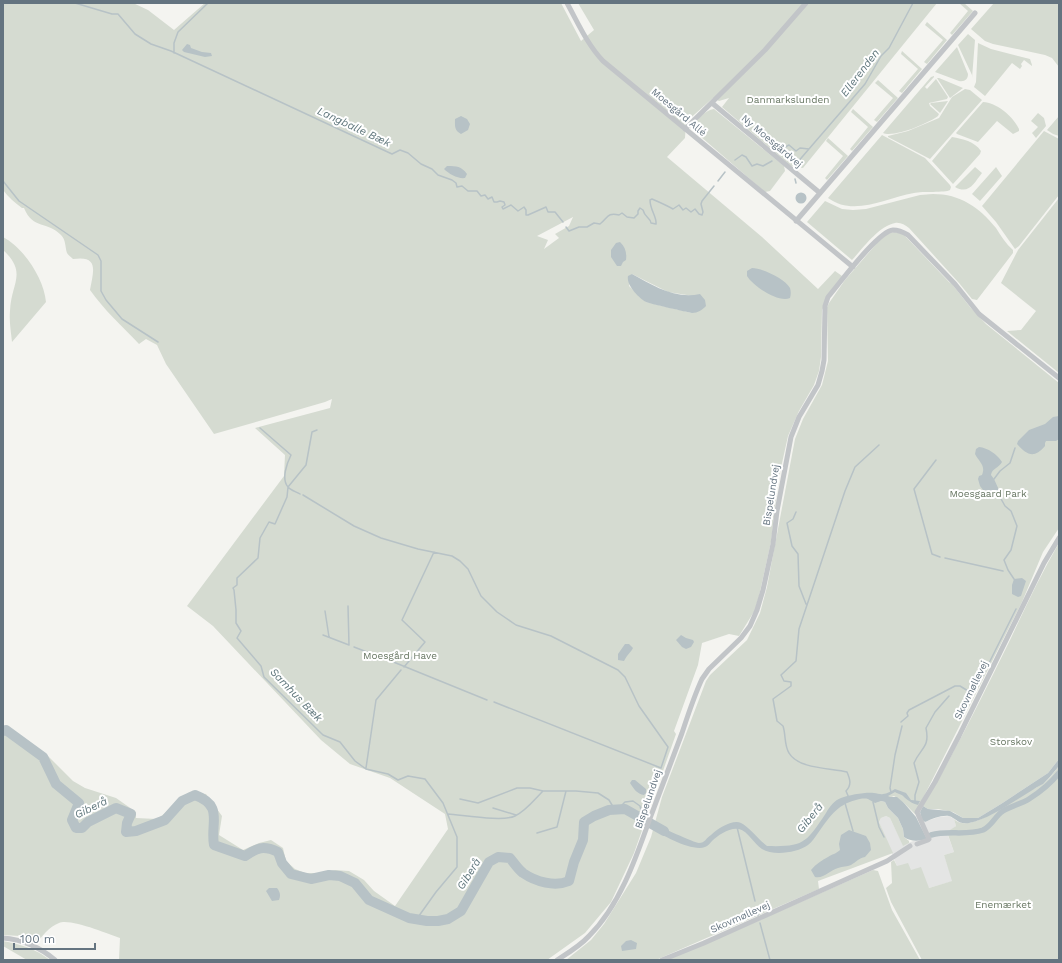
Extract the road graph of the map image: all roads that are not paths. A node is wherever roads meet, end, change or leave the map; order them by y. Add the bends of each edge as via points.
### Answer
1 (567, 3) edge
2 (806, 3) edge
3 (975, 13) dead end
4 (712, 103) junction
5 (685, 129) junction
6 (820, 193) junction
7 (796, 221) junction
8 (853, 267) junction
9 (1059, 378) edge
10 (1059, 538) edge
11 (917, 844) dead end
12 (910, 846) dead end
13 (3, 938) edge
14 (55, 960) edge
15 (557, 960) edge
16 (662, 960) edge

1 - 5 street, Moesgård Allé via 595,52
2 - 4 street via 765,50
3 - 6 street
4 - 5 street
4 - 6 street, Ny Moesgårdvej
5 - 7 street, Moesgård Allé
6 - 7 street
7 - 8 street, Moesgård Allé
8 - 9 street, Bispelundvej via 880,237 893,230 908,235 955,284 979,314
8 - 15 street, Bispelundvej via 826,302 822,371 818,385 799,417 791,437 777,511 774,544 757,610 741,638 702,679 645,835 625,881 605,917 589,937
10 - 11 street, Skovmøllevej via 1044,563 959,736 918,810 929,839
12 - 16 street, Skovmøllevej via 887,861
13 - 14 street via 25,943

